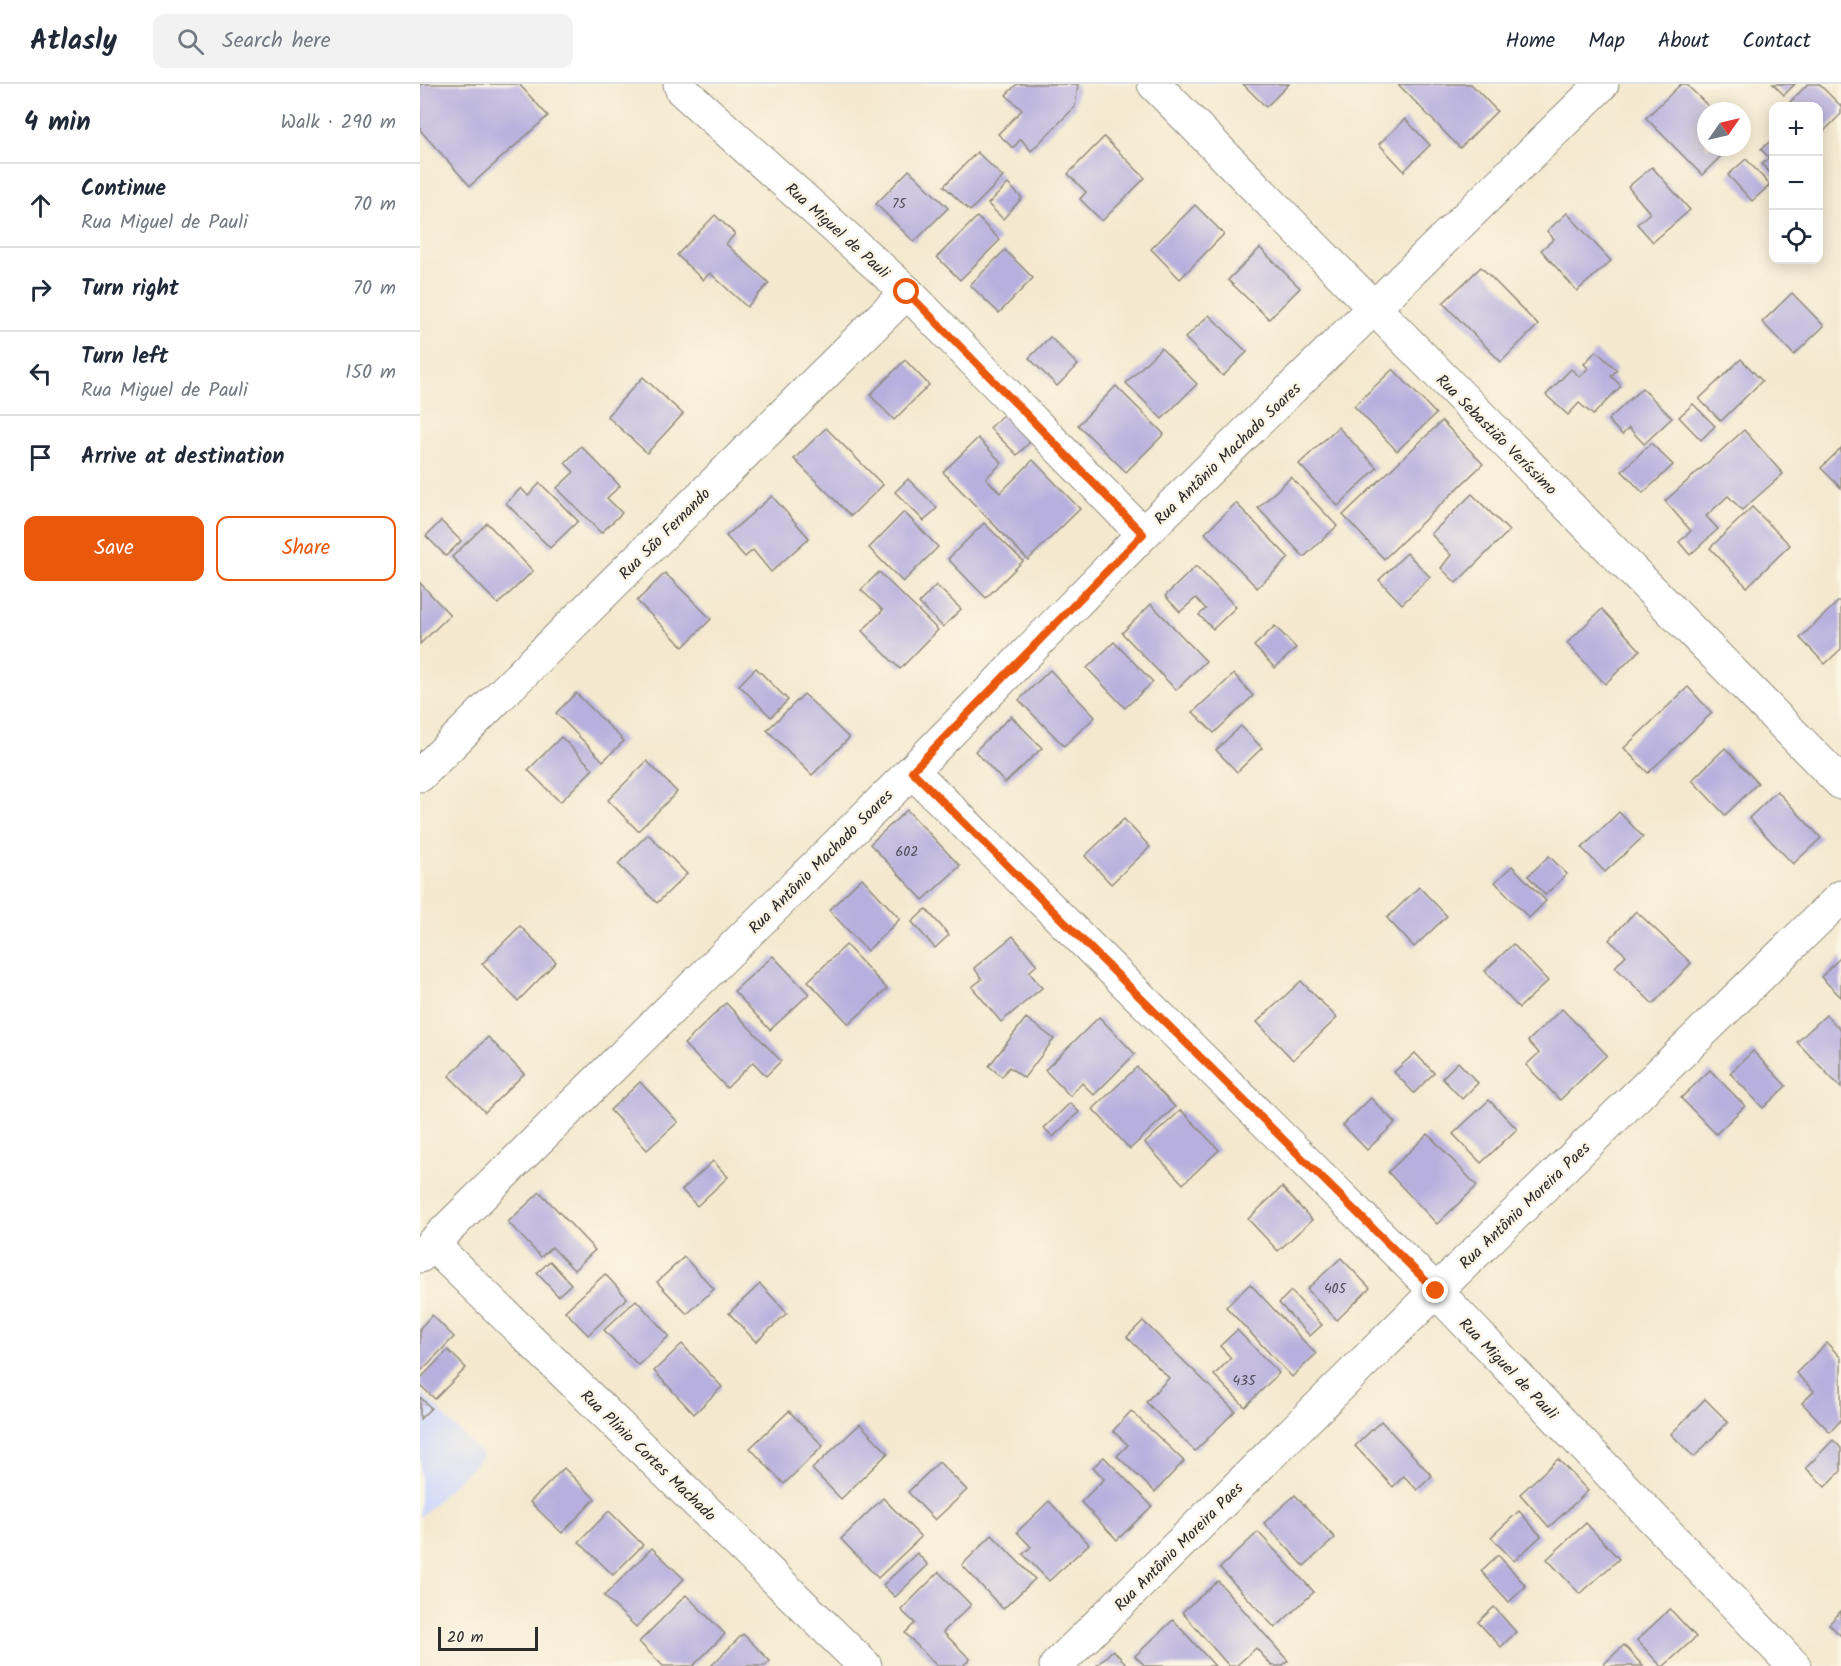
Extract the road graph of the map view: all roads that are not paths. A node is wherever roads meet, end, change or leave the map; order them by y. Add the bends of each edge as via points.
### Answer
1 (680, 84) edge
2 (1154, 84) edge
3 (1602, 84) edge
4 (907, 292) junction
5 (1374, 309) junction
6 (1143, 534) junction
7 (912, 771) junction
8 (420, 775) edge
9 (1841, 783) edge
10 (1841, 897) edge
11 (426, 1250) edge
12 (1436, 1291) junction
13 (865, 1666) edge
14 (1056, 1666) edge
15 (1794, 1666) edge

1 - 4 street, Rua Miguel de Pauli via 682,90
2 - 5 street, Rua Sebastião Veríssimo
3 - 5 street, Rua Antônio Machado Soares
4 - 6 street, Rua Miguel de Pauli
4 - 8 street, Rua São Fernando
5 - 6 street, Rua Antônio Machado Soares
5 - 9 street, Rua Sebastião Veríssimo
6 - 7 street, Rua Antônio Machado Soares
7 - 11 street, Rua Antônio Machado Soares
7 - 12 street, Rua Miguel de Pauli
10 - 12 street, Rua Antônio Moreira Paes
11 - 13 street, Rua Plínio Cortes Machado
12 - 14 street, Rua Antônio Moreira Paes
12 - 15 street, Rua Miguel de Pauli

